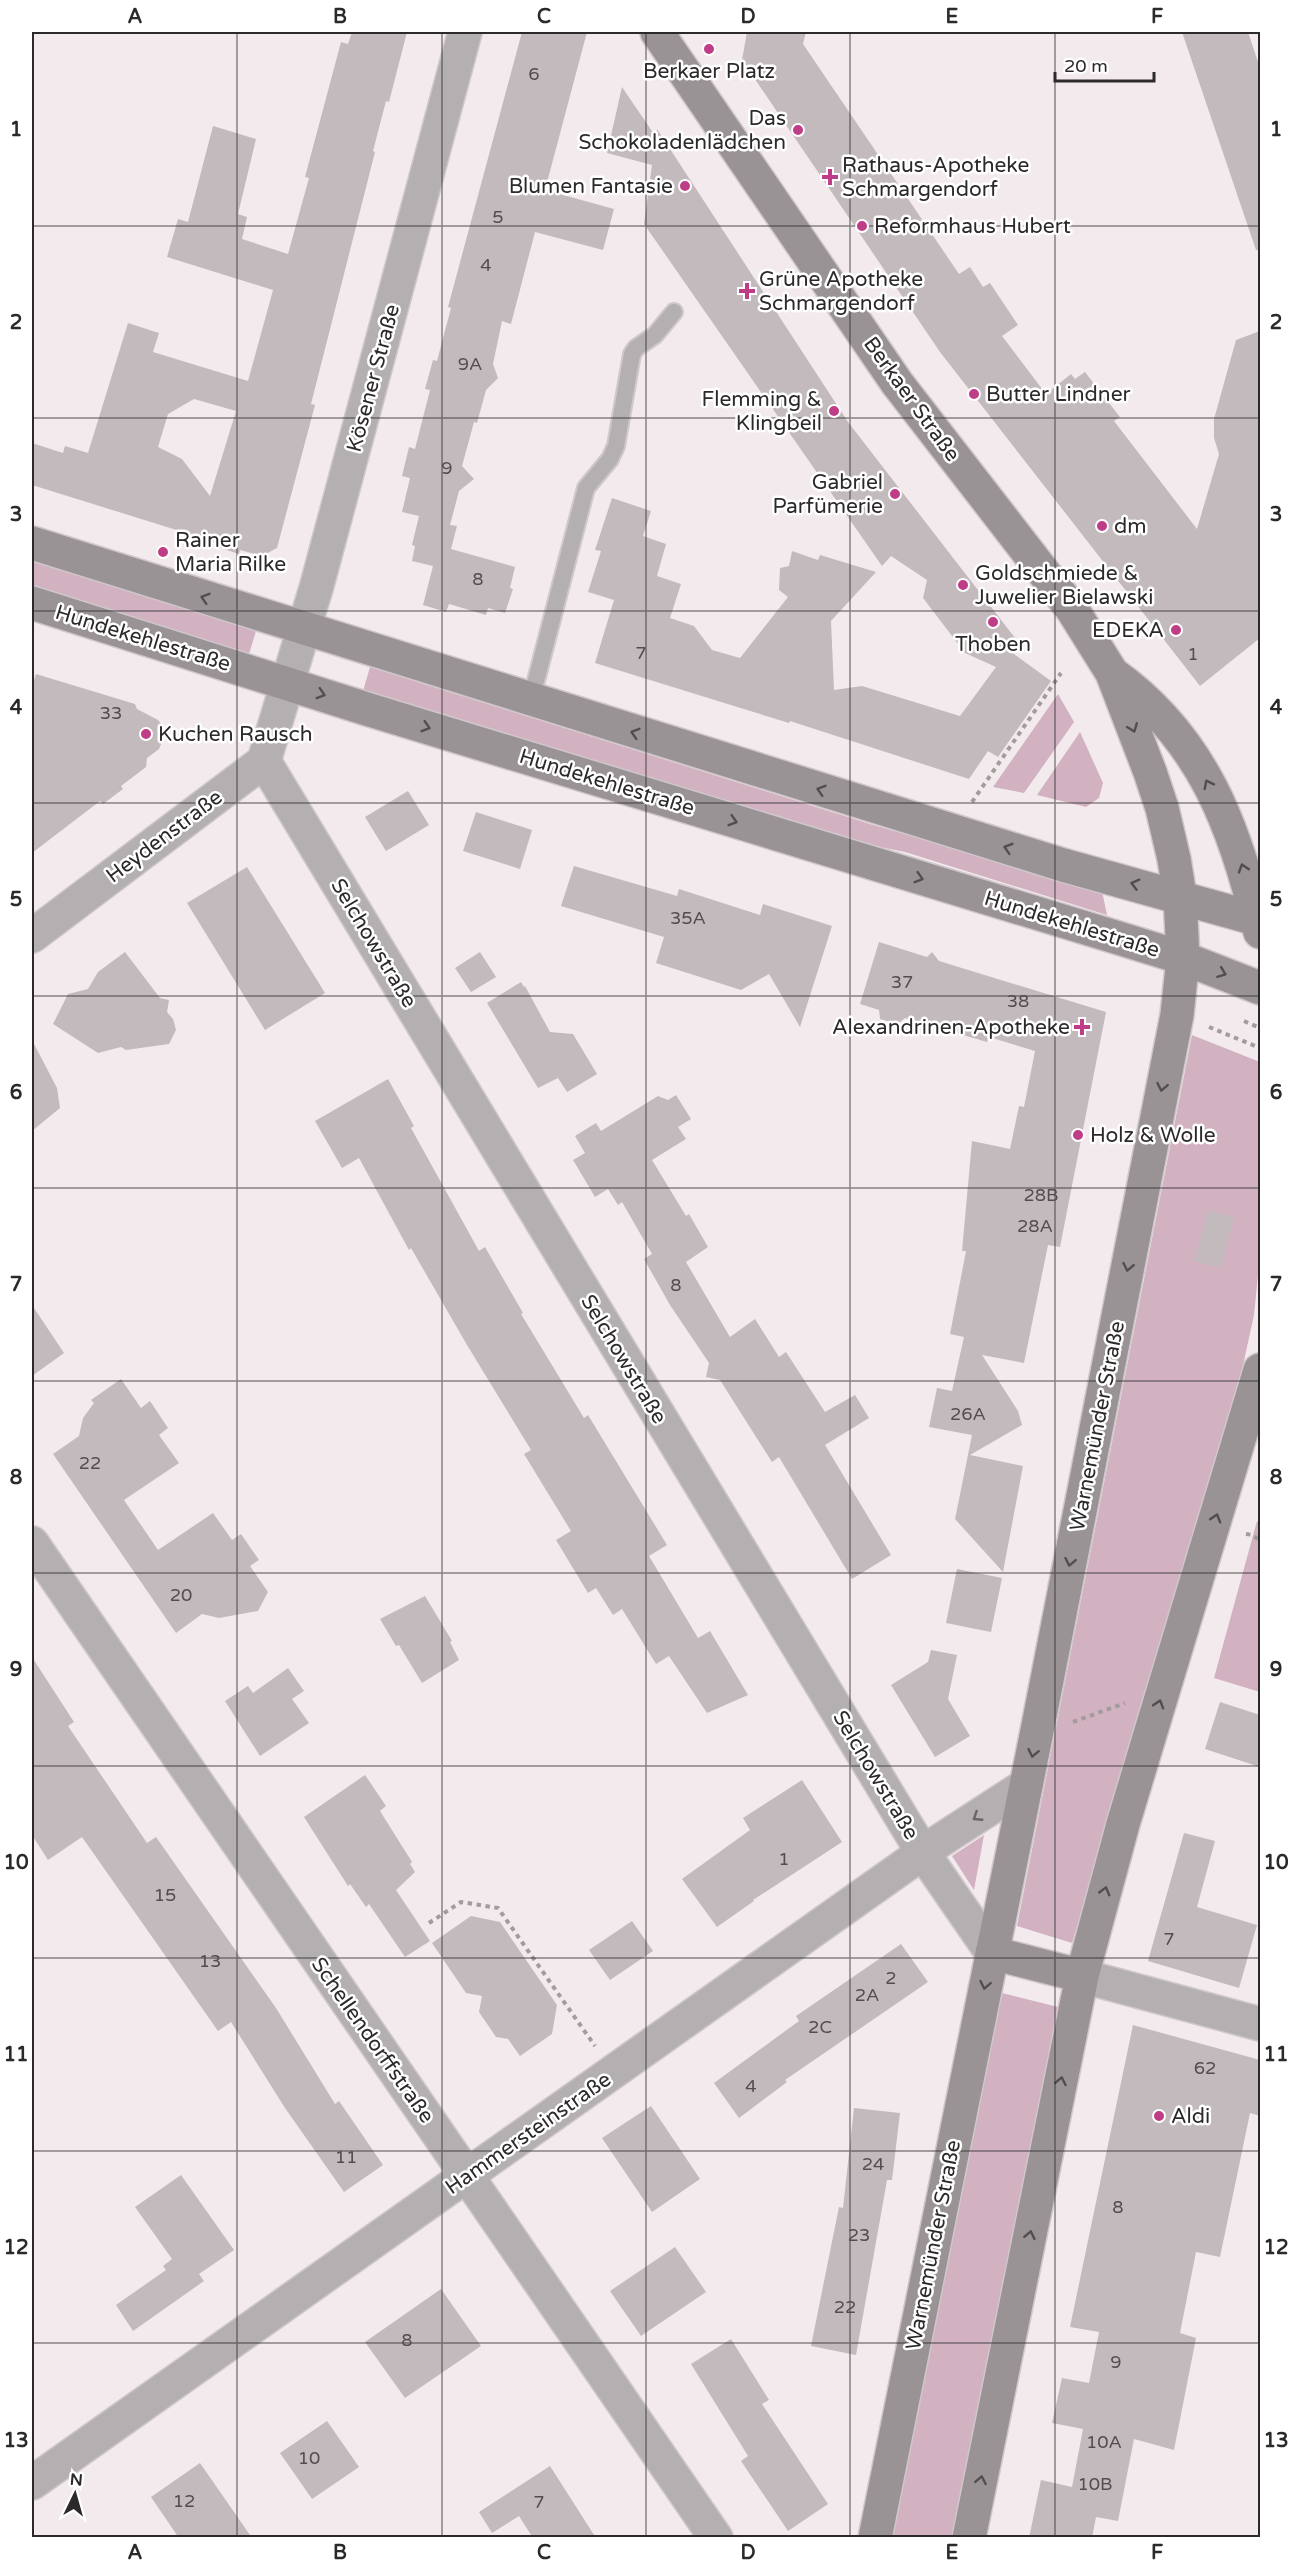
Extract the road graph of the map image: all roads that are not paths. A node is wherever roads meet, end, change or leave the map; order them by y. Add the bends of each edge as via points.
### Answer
1 (465, 32) edge
2 (657, 32) edge
3 (674, 312) dead end
4 (32, 543) edge
5 (32, 603) edge
6 (304, 629) junction
7 (1112, 673) junction
8 (288, 684) junction
9 (531, 700) junction
10 (264, 761) junction
11 (1180, 896) junction
12 (1259, 924) edge
13 (32, 936) edge
14 (1183, 958) junction
15 (1260, 988) edge
16 (1260, 1370) edge
17 (32, 1543) edge
18 (1026, 1785) junction
19 (923, 1853) junction
20 (992, 1953) junction
21 (1082, 1976) junction
22 (1260, 2024) edge
23 (467, 2177) junction
24 (32, 2483) edge
25 (716, 2538) edge
26 (875, 2538) edge
27 (969, 2538) edge

1 - 6 street, Kösener Straße
2 - 7 street, Berkaer Straße via 897,383 1072,609
3 - 9 lane via 632,354 616,446 586,488
6 -> 4 street
5 - 8 street, Hundekehlestraße
6 - 8 street, Kösener Straße
6 - 9 street
7 -> 11 street, Berkaer Straße via 1162,808
12 -> 7 street, Berkaer Straße via 1232,835 1194,758 1171,724 1139,692
8 - 10 street, Kösener Straße
8 -> 14 street, Hundekehlestraße
11 -> 9 street via 1064,865
10 - 13 street, Heydenstraße
10 - 19 street, Selchowstraße
11 - 12 street
11 - 14 street, Warnemünder Straße
14 -> 15 street, Hundekehlestraße
14 -> 18 street, Warnemünder Straße via 1177,1015
21 -> 16 street
17 - 23 street, Schellendorffstraße
18 -> 19 street, Hammersteinstraße
18 - 20 street, Warnemünder Straße
19 - 20 street, Selchowstraße
19 - 23 street, Hammersteinstraße
20 - 21 street
20 -> 26 street, Warnemünder Straße
21 - 22 street
27 -> 21 street
23 - 24 street, Hammersteinstraße
23 - 25 street, Schellendorffstraße

